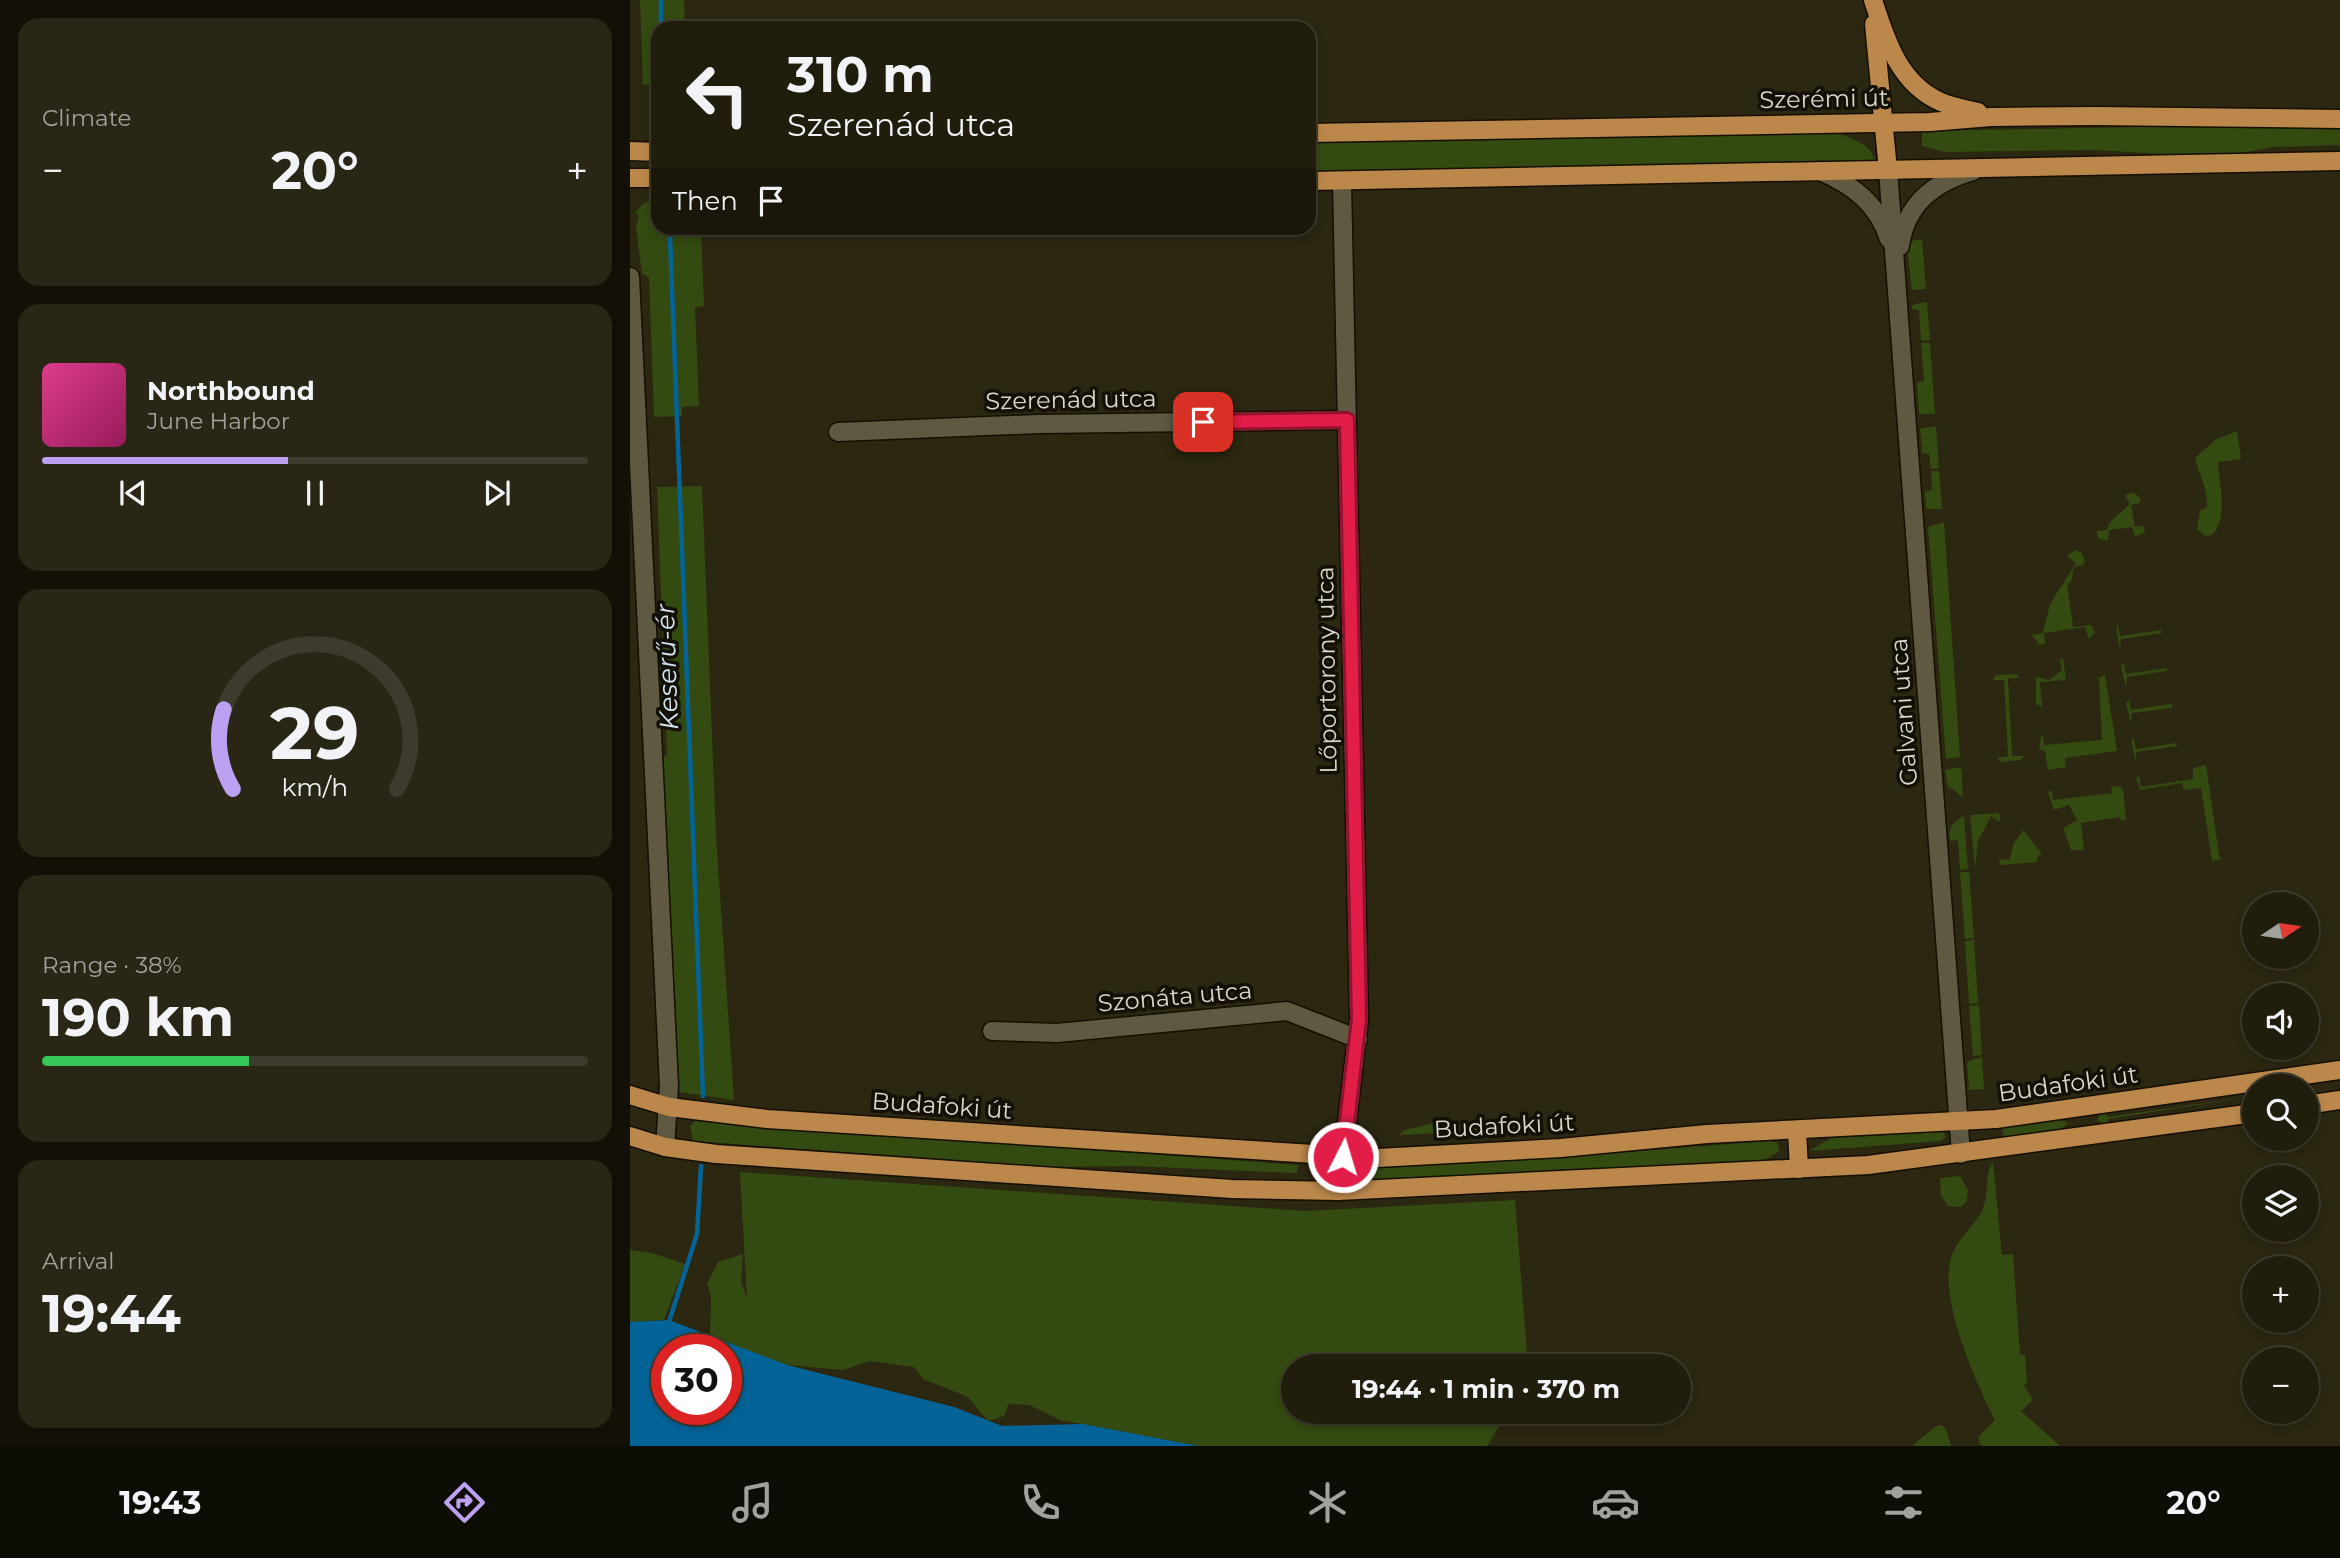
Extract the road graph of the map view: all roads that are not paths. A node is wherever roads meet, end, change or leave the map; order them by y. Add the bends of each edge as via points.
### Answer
1 (1873, 0) edge
2 (1991, 117) junction
3 (2340, 119) edge
4 (1882, 122) junction
5 (1316, 133) edge
6 (630, 151) edge
7 (651, 152) edge
8 (2340, 161) edge
9 (1981, 169) junction
10 (1888, 170) junction
11 (1819, 171) junction
12 (630, 178) edge
13 (651, 178) edge
14 (1316, 181) edge
15 (1342, 181) junction
16 (1896, 266) junction
17 (630, 277) edge
18 (1347, 420) junction
19 (838, 432) dead end
20 (992, 1031) dead end
21 (1358, 1039) junction
22 (2340, 1070) edge
23 (630, 1095) edge
24 (2340, 1100) edge
25 (2319, 1103) edge
26 (669, 1107) junction
27 (2083, 1107) junction
28 (2242, 1115) edge
29 (1958, 1121) junction
30 (1797, 1130) junction
31 (630, 1136) edge
32 (2087, 1137) junction
33 (665, 1147) junction
34 (1961, 1154) junction
35 (1343, 1157) junction
36 (1799, 1169) junction
37 (1338, 1191) junction

1 - 2 main road via 1884,35 1910,82 1939,101
1 - 4 main road, Galvani utca
2 - 3 main road, Szerémi út
2 - 4 main road, Szerémi út
4 - 5 main road, Szerémi út
4 - 10 main road, Galvani utca
6 - 7 main road
8 - 9 main road
9 - 10 main road
9 - 16 street, Galvani utca via 1945,180 1925,193 1901,234
10 - 11 main road
10 - 16 street, Galvani utca
11 - 15 main road
11 - 16 street, Galvani utca via 1859,192 1873,207 1889,236
12 - 13 main road
14 - 15 main road
15 - 18 street, Lőportorony utca
16 - 29 street, Galvani utca
17 - 26 street
18 - 19 street, Szerenád utca
18 - 21 street, Lőportorony utca
20 - 21 street, Szonáta utca via 1057,1033 1287,1011
21 - 35 street, Lőportorony utca
22 - 27 main road, Budafoki út
23 - 26 main road, Budafoki út
24 - 25 main road
26 - 33 street
26 - 35 main road, Budafoki út via 766,1119
27 - 29 main road, Budafoki út
27 - 32 main road
28 - 32 main road
29 - 30 main road, Budafoki út
29 - 34 street, Galvani utca
30 - 35 main road, Budafoki út
30 - 36 main road
31 - 33 main road
32 - 34 main road
33 - 37 main road via 1032,1176
34 - 36 main road
35 - 37 main road
36 - 37 main road

